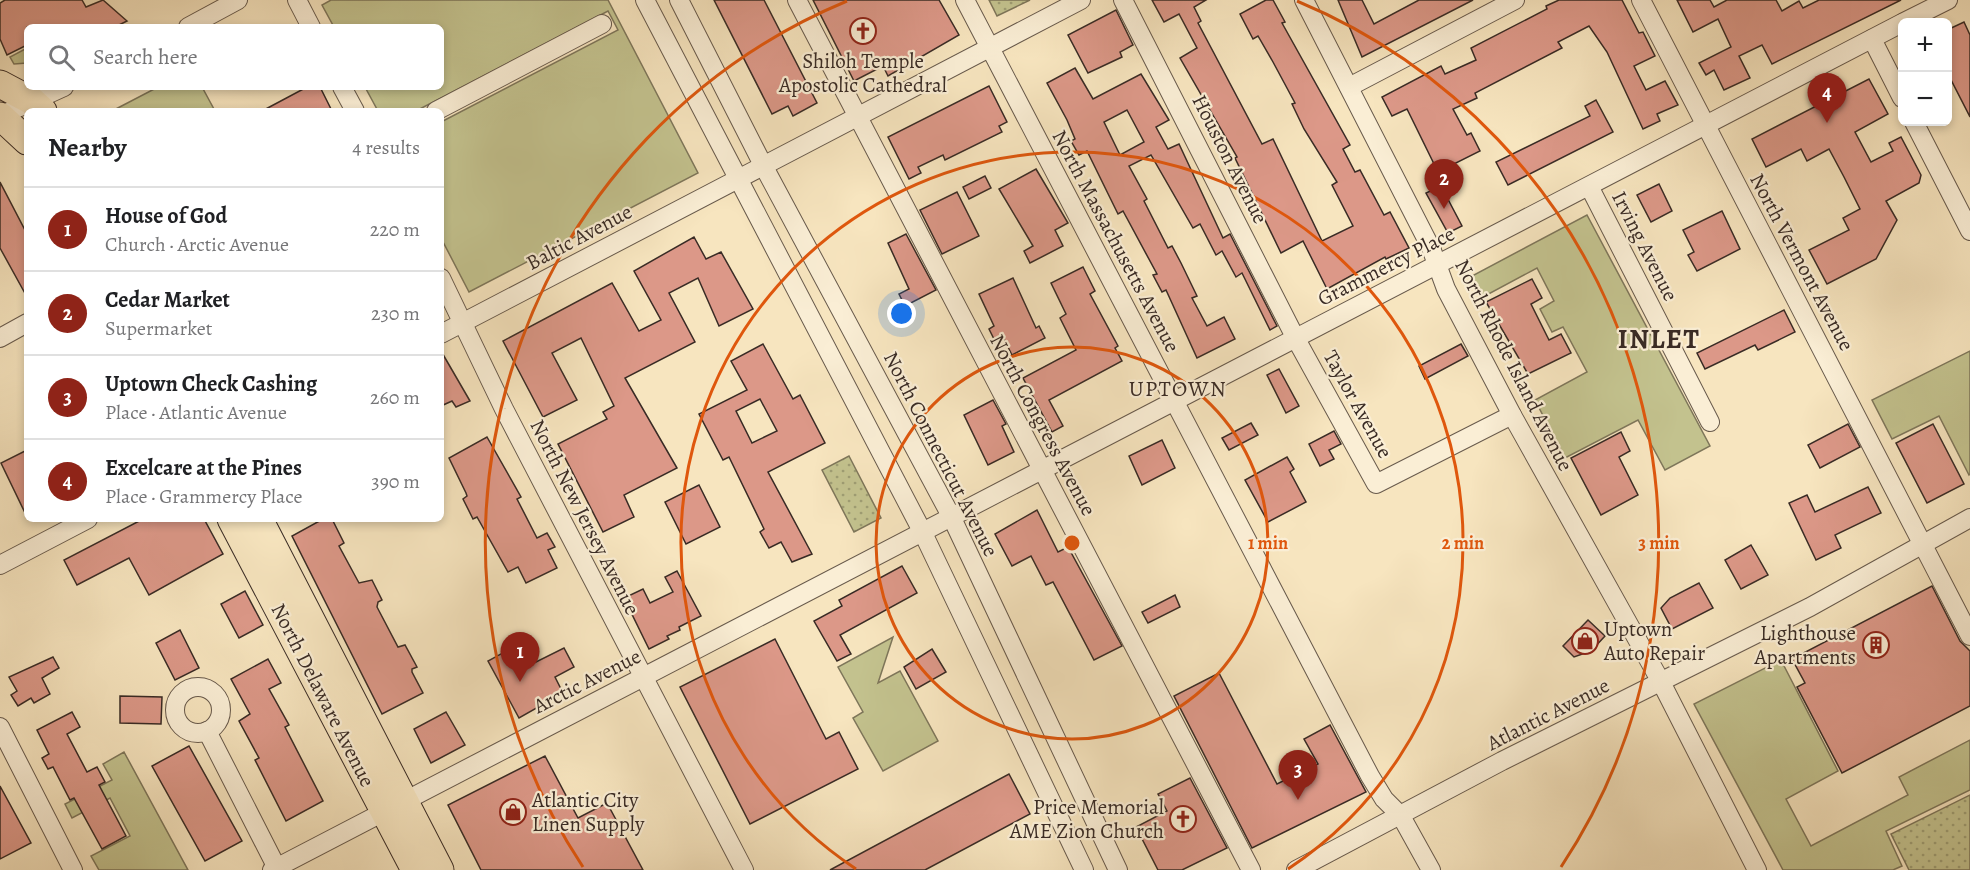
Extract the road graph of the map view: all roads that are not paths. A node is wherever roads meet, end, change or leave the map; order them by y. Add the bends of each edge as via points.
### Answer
1 (238, 0) edge
2 (297, 0) edge
3 (645, 0) edge
4 (679, 0) edge
5 (796, 0) edge
6 (965, 0) edge
7 (1081, 0) edge
8 (1123, 0) edge
9 (1304, 0) edge
10 (1515, 0) edge
11 (1641, 0) edge
12 (1948, 0) edge
13 (1913, 18) edge
14 (194, 24) edge
15 (309, 24) edge
16 (602, 24) dead end
17 (1898, 26) edge
18 (1872, 39) junction
19 (990, 47) junction
20 (0, 84) edge
21 (1349, 87) junction
22 (60, 90) edge
23 (344, 90) edge
24 (1898, 90) edge
25 (38, 106) edge
26 (353, 108) edge
27 (442, 108) edge
28 (24, 110) edge
29 (0, 116) edge
30 (856, 116) junction
31 (1706, 126) junction
32 (1916, 126) edge
33 (24, 138) edge
34 (763, 165) junction
35 (737, 179) junction
36 (1590, 188) junction
37 (1970, 231) edge
38 (1436, 265) junction
39 (444, 285) edge
40 (461, 324) junction
41 (24, 325) edge
42 (444, 332) edge
43 (0, 338) edge
44 (1296, 339) junction
45 (1174, 401) junction
46 (1512, 415) junction
47 (1710, 422) dead end
48 (1041, 469) junction
49 (951, 516) junction
50 (1970, 518) edge
51 (82, 522) edge
52 (233, 522) edge
53 (260, 522) edge
54 (922, 531) junction
55 (1921, 545) junction
56 (0, 565) edge
57 (1970, 636) edge
58 (643, 677) junction
59 (1661, 682) junction
60 (0, 727) edge
61 (207, 731) dead end
62 (395, 807) junction
63 (1401, 816) junction
64 (275, 869) edge
65 (73, 870) edge
66 (415, 870) edge
67 (441, 870) edge
68 (744, 870) edge
69 (1084, 870) edge
70 (1118, 870) edge
71 (1251, 870) edge
72 (1296, 870) edge
73 (1431, 870) edge
74 (1757, 870) edge

1 - 14 street
2 - 15 street
3 - 35 street
4 - 34 street, North Connecticut Avenue
5 - 30 street, North Congress Avenue
6 - 19 street, North Massachusetts Avenue
7 - 19 street, Baltic Avenue
8 - 44 street, Houston Avenue
9 - 21 street, North Rhode Island Avenue
10 - 21 street
11 - 31 street, North Vermont Avenue
12 - 13 street, Grammercy Place
16 - 27 street
17 - 18 street, Grammercy Place
18 - 24 street
18 - 31 street, Grammercy Place
19 - 30 street, Baltic Avenue
19 - 45 street, North Massachusetts Avenue
20 - 25 highway
21 - 38 street, North Rhode Island Avenue
22 - 25 street
23 - 26 street
28 - 29 street
29 - 33 highway
30 - 34 street, Baltic Avenue
30 - 48 street, North Congress Avenue
31 - 36 street, Grammercy Place
31 - 55 street, North Vermont Avenue
32 - 37 street
34 - 35 street, Baltic Avenue
34 - 49 street, North Connecticut Avenue
35 - 40 street, Baltic Avenue
35 - 54 street
36 - 38 street, Grammercy Place
36 - 47 street, Irving Avenue
38 - 44 street, Grammercy Place
38 - 46 street, North Rhode Island Avenue
39 - 40 street, North New Jersey Avenue
40 - 42 street, Baltic Avenue
40 - 58 street, North New Jersey Avenue
41 - 43 street
44 - 45 street, Grammercy Place
44 - 46 street, Taylor Avenue via 1376,484
45 - 48 street, Grammercy Place
45 - 63 street, North Massachusetts Avenue via 1370,776 1384,799
46 - 59 street, North Rhode Island Avenue
48 - 49 street, Grammercy Place
48 - 71 street, North Congress Avenue
49 - 54 street, Grammercy Place
49 - 70 street, North Connecticut Avenue
50 - 55 street, Atlantic Avenue
51 - 56 street
52 - 62 highway, North Delaware Avenue
53 - 62 highway, North Delaware Avenue
54 - 58 street, Arctic Avenue
54 - 69 street
55 - 57 street, North Vermont Avenue
55 - 59 street, Atlantic Avenue via 1810,607
58 - 62 street, Arctic Avenue
58 - 68 street, North New Jersey Avenue
59 - 63 street, Atlantic Avenue
59 - 74 street, North Rhode Island Avenue
60 - 65 street
61 - 64 street
62 - 64 street, Arctic Avenue
62 - 66 highway, North Delaware Avenue
62 - 67 highway, North Delaware Avenue
63 - 72 street, Atlantic Avenue
63 - 73 street, North Massachusetts Avenue

